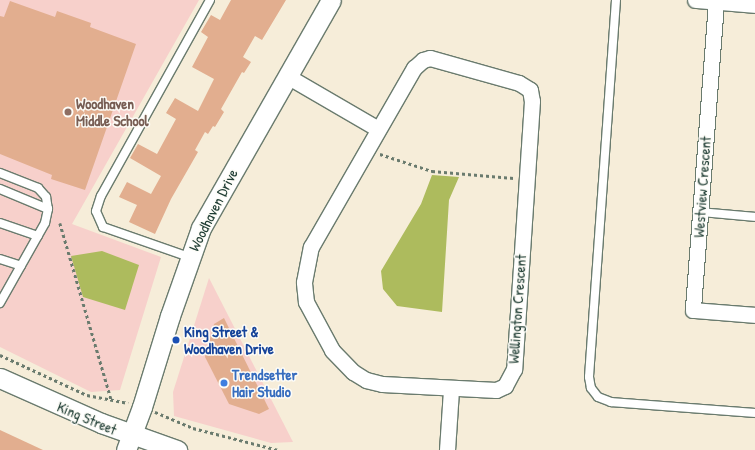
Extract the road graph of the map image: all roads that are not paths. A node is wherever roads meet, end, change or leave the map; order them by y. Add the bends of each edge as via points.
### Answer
1 (210, 0) edge
2 (331, 0) edge
3 (616, 0) edge
4 (695, 0) edge
5 (716, 2) junction
6 (755, 5) edge
7 (287, 76) junction
8 (378, 129) junction
9 (0, 173) edge
10 (0, 189) edge
11 (48, 209) junction
12 (700, 212) junction
13 (755, 217) edge
14 (0, 223) edge
15 (38, 236) junction
16 (189, 257) junction
17 (0, 259) edge
18 (20, 266) junction
19 (0, 303) edge
20 (755, 315) edge
21 (0, 378) edge
22 (451, 388) junction
23 (755, 413) edge
24 (128, 443) edge
25 (177, 450) edge
26 (447, 450) edge

1 - 16 lane via 101,196 96,211 103,227
2 - 7 street, Woodhaven Drive
3 - 23 lane via 589,377 592,388 598,397 611,402
4 - 5 street
5 - 6 street
5 - 12 street, Westview Crescent
7 - 8 street
7 - 16 street, Woodhaven Drive via 215,200
8 - 22 street, Wellington Crescent via 311,247 304,282 306,302 332,350 353,372 366,380 382,384
8 - 22 street, Wellington Crescent via 414,68 423,60 437,58 519,83 530,90 532,100 512,376 505,386 496,390
9 - 11 lane via 38,188 46,197
10 - 11 lane
11 - 15 lane via 45,223
12 - 13 lane
12 - 20 street, Westview Crescent via 693,310
14 - 15 lane
15 - 18 lane
16 - 24 street, Woodhaven Drive
17 - 18 lane
18 - 19 lane
21 - 24 street, King Street
22 - 26 street
24 - 25 street, King Street

